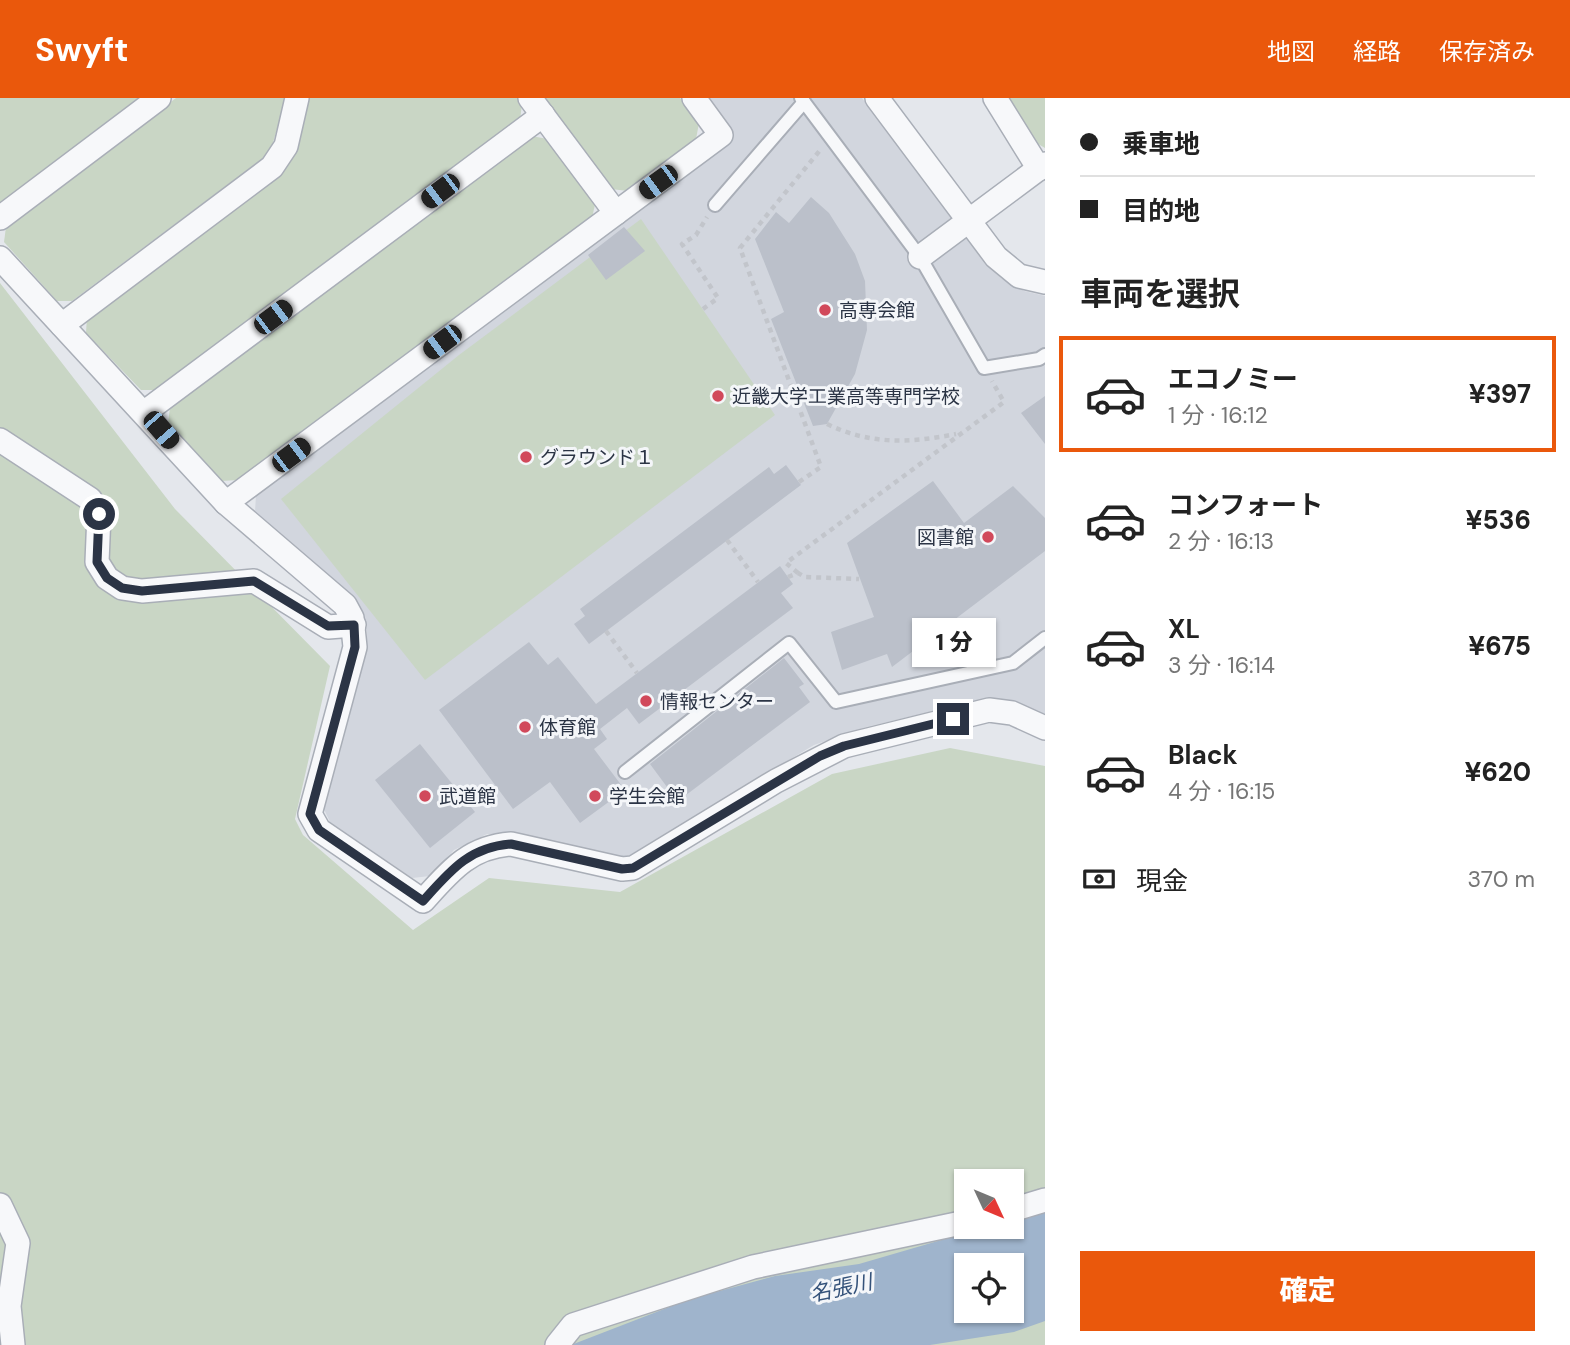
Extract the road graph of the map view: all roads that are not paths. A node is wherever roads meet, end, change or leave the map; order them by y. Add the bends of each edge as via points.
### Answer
1 (159, 98) edge
2 (297, 98) edge
3 (694, 98) edge
4 (877, 98) edge
5 (995, 98) edge
6 (802, 100) edge
7 (536, 106) edge
8 (1042, 167) edge
9 (715, 205) dead end
10 (616, 213) junction
11 (0, 218) edge
12 (970, 222) junction
13 (920, 257) junction
14 (0, 258) edge
15 (1045, 282) edge
16 (62, 325) junction
17 (1045, 355) edge
18 (145, 412) junction
19 (0, 440) edge
20 (226, 503) junction
21 (354, 625) junction
22 (1045, 638) edge
23 (1045, 729) edge
24 (625, 772) dead end
25 (1045, 1200) edge
26 (0, 1205) edge
27 (1024, 1206) edge
28 (954, 1225) edge
29 (13, 1345) edge
30 (558, 1345) edge

1 - 11 street
2 - 16 street via 286,146 272,167
3 - 10 street via 721,135
4 - 12 street
5 - 8 street
6 - 9 lane
6 - 13 lane
7 - 10 street
7 - 18 street
8 - 12 street
10 - 20 street
12 - 13 street
12 - 15 street via 1007,269
13 - 17 lane via 984,368
14 - 16 street
16 - 18 street
18 - 20 street
19 - 21 street via 90,499 99,514 97,562 107,578 122,588 142,591 254,581 328,626
20 - 21 street via 345,605
21 - 23 street via 355,647 310,814 319,830 423,901 460,860 495,845 511,844 633,868 820,756 866,740 989,710 1012,713
22 - 24 lane via 1013,663 836,702 789,643
25 - 27 street
26 - 29 street via 18,1242 9,1306
28 - 30 street via 753,1267 573,1325

